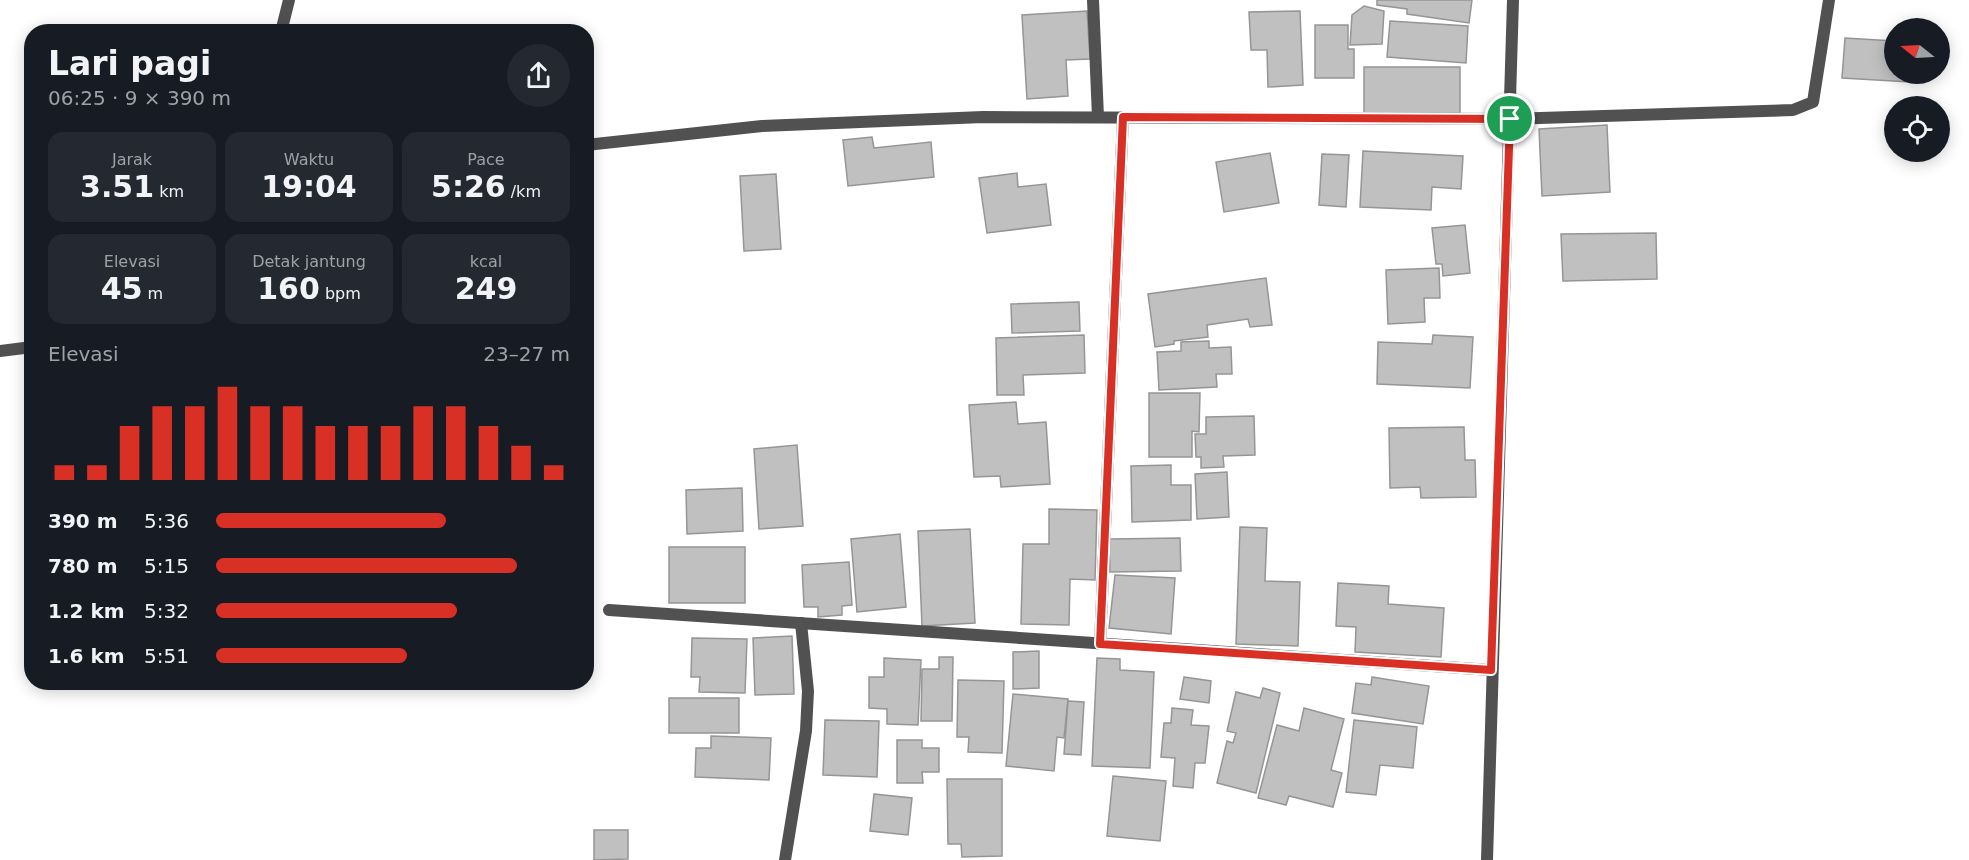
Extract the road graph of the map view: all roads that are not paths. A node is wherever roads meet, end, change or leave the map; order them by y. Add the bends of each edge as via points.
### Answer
1 (289, 0) edge
2 (1093, 0) edge
3 (1513, 0) edge
4 (1829, 0) edge
5 (283, 24) edge
6 (1098, 117) junction
7 (1123, 117) junction
8 (1510, 119) junction
9 (594, 144) edge
10 (24, 348) edge
11 (0, 351) edge
12 (609, 610) dead end
13 (801, 623) junction
14 (1100, 644) junction
15 (1491, 670) junction
16 (785, 860) edge
17 (1487, 860) edge

1 - 5 street
2 - 6 street
3 - 8 street
4 - 8 street via 1813,102 1793,110
6 - 7 street
6 - 9 street via 982,117 762,126
7 - 8 street
7 - 14 street
8 - 15 street
10 - 11 street
12 - 13 street
13 - 14 street
13 - 16 street via 808,691 806,731
14 - 15 street
15 - 17 street

